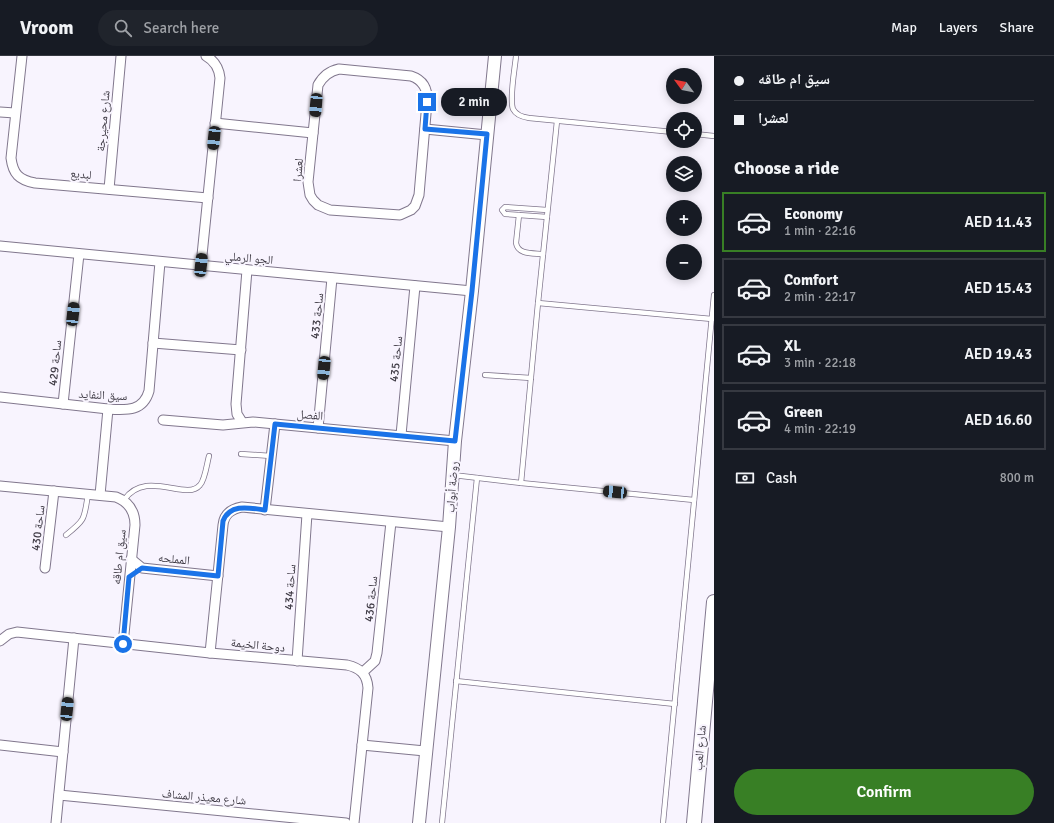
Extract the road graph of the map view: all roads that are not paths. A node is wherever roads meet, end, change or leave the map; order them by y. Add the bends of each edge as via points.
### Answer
1 (22, 56) edge
2 (121, 56) edge
3 (206, 56) edge
4 (495, 56) edge
5 (516, 56) edge
6 (0, 112) edge
7 (15, 114) junction
8 (557, 121) junction
9 (215, 122) junction
10 (425, 129) junction
11 (666, 131) edge
12 (314, 133) junction
13 (487, 134) junction
14 (702, 135) edge
15 (714, 136) edge
16 (109, 189) junction
17 (208, 198) junction
18 (547, 210) junction
19 (519, 215) junction
20 (547, 218) junction
21 (0, 246) edge
22 (79, 254) junction
23 (543, 254) junction
24 (160, 262) junction
25 (201, 265) junction
26 (247, 270) junction
27 (332, 278) junction
28 (416, 286) junction
29 (472, 291) junction
30 (714, 295) edge
31 (538, 303) junction
32 (712, 319) junction
33 (153, 343) junction
34 (241, 350) junction
35 (485, 375) dead end
36 (531, 378) junction
37 (0, 397) edge
38 (63, 404) junction
39 (108, 409) junction
40 (163, 420) dead end
41 (242, 422) junction
42 (275, 424) junction
43 (318, 428) junction
44 (401, 435) junction
45 (455, 441) junction
46 (241, 454) dead end
47 (209, 456) dead end
48 (271, 456) junction
49 (453, 474) junction
50 (477, 478) junction
51 (521, 483) junction
52 (0, 486) edge
53 (54, 491) junction
54 (88, 494) junction
55 (100, 495) junction
56 (124, 500) junction
57 (694, 500) junction
58 (265, 510) junction
59 (307, 514) junction
60 (391, 522) junction
61 (449, 527) junction
62 (66, 535) dead end
63 (131, 559) junction
64 (45, 568) dead end
65 (142, 568) junction
66 (218, 576) junction
67 (129, 577) junction
68 (714, 602) edge
69 (0, 628) edge
70 (9, 634) junction
71 (74, 638) junction
72 (0, 641) edge
73 (123, 644) junction
74 (210, 653) junction
75 (297, 661) junction
76 (363, 672) junction
77 (456, 681) junction
78 (675, 704) junction
79 (0, 745) edge
80 (362, 745) junction
81 (426, 751) junction
82 (63, 752) junction
83 (59, 795) junction
84 (56, 823) edge
85 (346, 823) edge
86 (354, 823) edge
87 (419, 823) edge
88 (442, 823) edge
89 (664, 823) edge
90 (694, 823) edge

1 - 7 street, لبديع
2 - 16 street, شارع محيرجة
3 - 9 street via 215,64 219,73
4 - 13 street, روضة أبواب
5 - 8 lane via 513,109 524,118
6 - 7 street
7 - 16 street, لبديع via 11,158 12,166 20,177 35,183
8 - 11 lane
8 - 18 lane
9 - 12 street
9 - 17 street
10 - 12 street, لعشرا via 428,96 420,81 411,76 339,69 324,76 318,86
10 - 12 street, لعشرا via 418,201 406,213 394,215 330,210 313,200 308,182
10 - 13 street
13 - 29 street, روضة أبواب
14 - 15 lane
16 - 17 street, لبديع
17 - 25 street
18 - 19 lane via 505,207 502,210 505,214
18 - 20 lane
19 - 20 lane
19 - 23 lane via 517,247 522,252
20 - 23 lane
21 - 22 street, الجو الرملي
22 - 24 street, الجو الرملي
22 - 38 street, ساحة 429
23 - 31 lane
24 - 25 street, الجو الرملي
24 - 33 street, سيق النفايد
25 - 26 street, الجو الرملي
26 - 27 street, الجو الرملي
26 - 34 street
27 - 28 street, الجو الرملي
27 - 43 street, ساحة 433
28 - 29 street, الجو الرملي
28 - 44 street, ساحة 435
29 - 45 street, روضة أبواب
30 - 32 lane
31 - 32 lane
31 - 36 lane
32 - 57 lane
33 - 34 street
33 - 39 street, سيق النفايد via 147,396 139,406
34 - 41 street via 236,404 237,414
35 - 36 lane
36 - 51 lane
37 - 38 street, سيق النفايد
38 - 39 street, سيق النفايد
39 - 55 street
40 - 41 street, الفصل via 224,425
41 - 42 street, الفصل
42 - 43 street, الفصل
42 - 48 street
43 - 44 street, الفصل
44 - 45 street, الفصل
45 - 49 street, روضة أبواب
46 - 48 lane
47 - 56 lane via 202,482 196,488 188,490 144,486 132,490
48 - 58 street
49 - 50 lane
49 - 61 street, روضة أبواب
50 - 51 lane
50 - 77 lane
51 - 57 lane
52 - 53 street
53 - 54 street
53 - 64 street, ساحة 430
54 - 55 street
54 - 62 lane via 82,521
55 - 56 street
56 - 63 street, سيق ام طاقه via 131,508 135,520
57 - 78 lane
58 - 59 street
58 - 66 street via 242,508 227,514 223,521
59 - 60 street
59 - 75 street, ساحة 434
60 - 61 street
60 - 76 street, ساحة 436 via 377,653 375,661
61 - 81 street, روضة أبواب
63 - 65 street, المملحه
63 - 67 street, سيق ام طاقه
65 - 66 street, المملحه
65 - 67 street
66 - 74 street
67 - 73 street, سيق ام طاقه
68 - 90 main road, شارع العب
69 - 70 street
70 - 71 street, دوحة الخيمة via 17,632
70 - 72 street
71 - 73 street, دوحة الخيمة
71 - 82 street
73 - 74 street, دوحة الخيمة
74 - 75 street, دوحة الخيمة
75 - 76 street, دوحة الخيمة via 347,665
76 - 80 street via 368,680 368,688
77 - 78 lane
77 - 88 lane
78 - 89 lane
79 - 82 street
80 - 81 street
80 - 86 street
81 - 87 street, روضة أبواب
82 - 83 street
83 - 84 street
83 - 85 street, شارع معيذر المشاف

